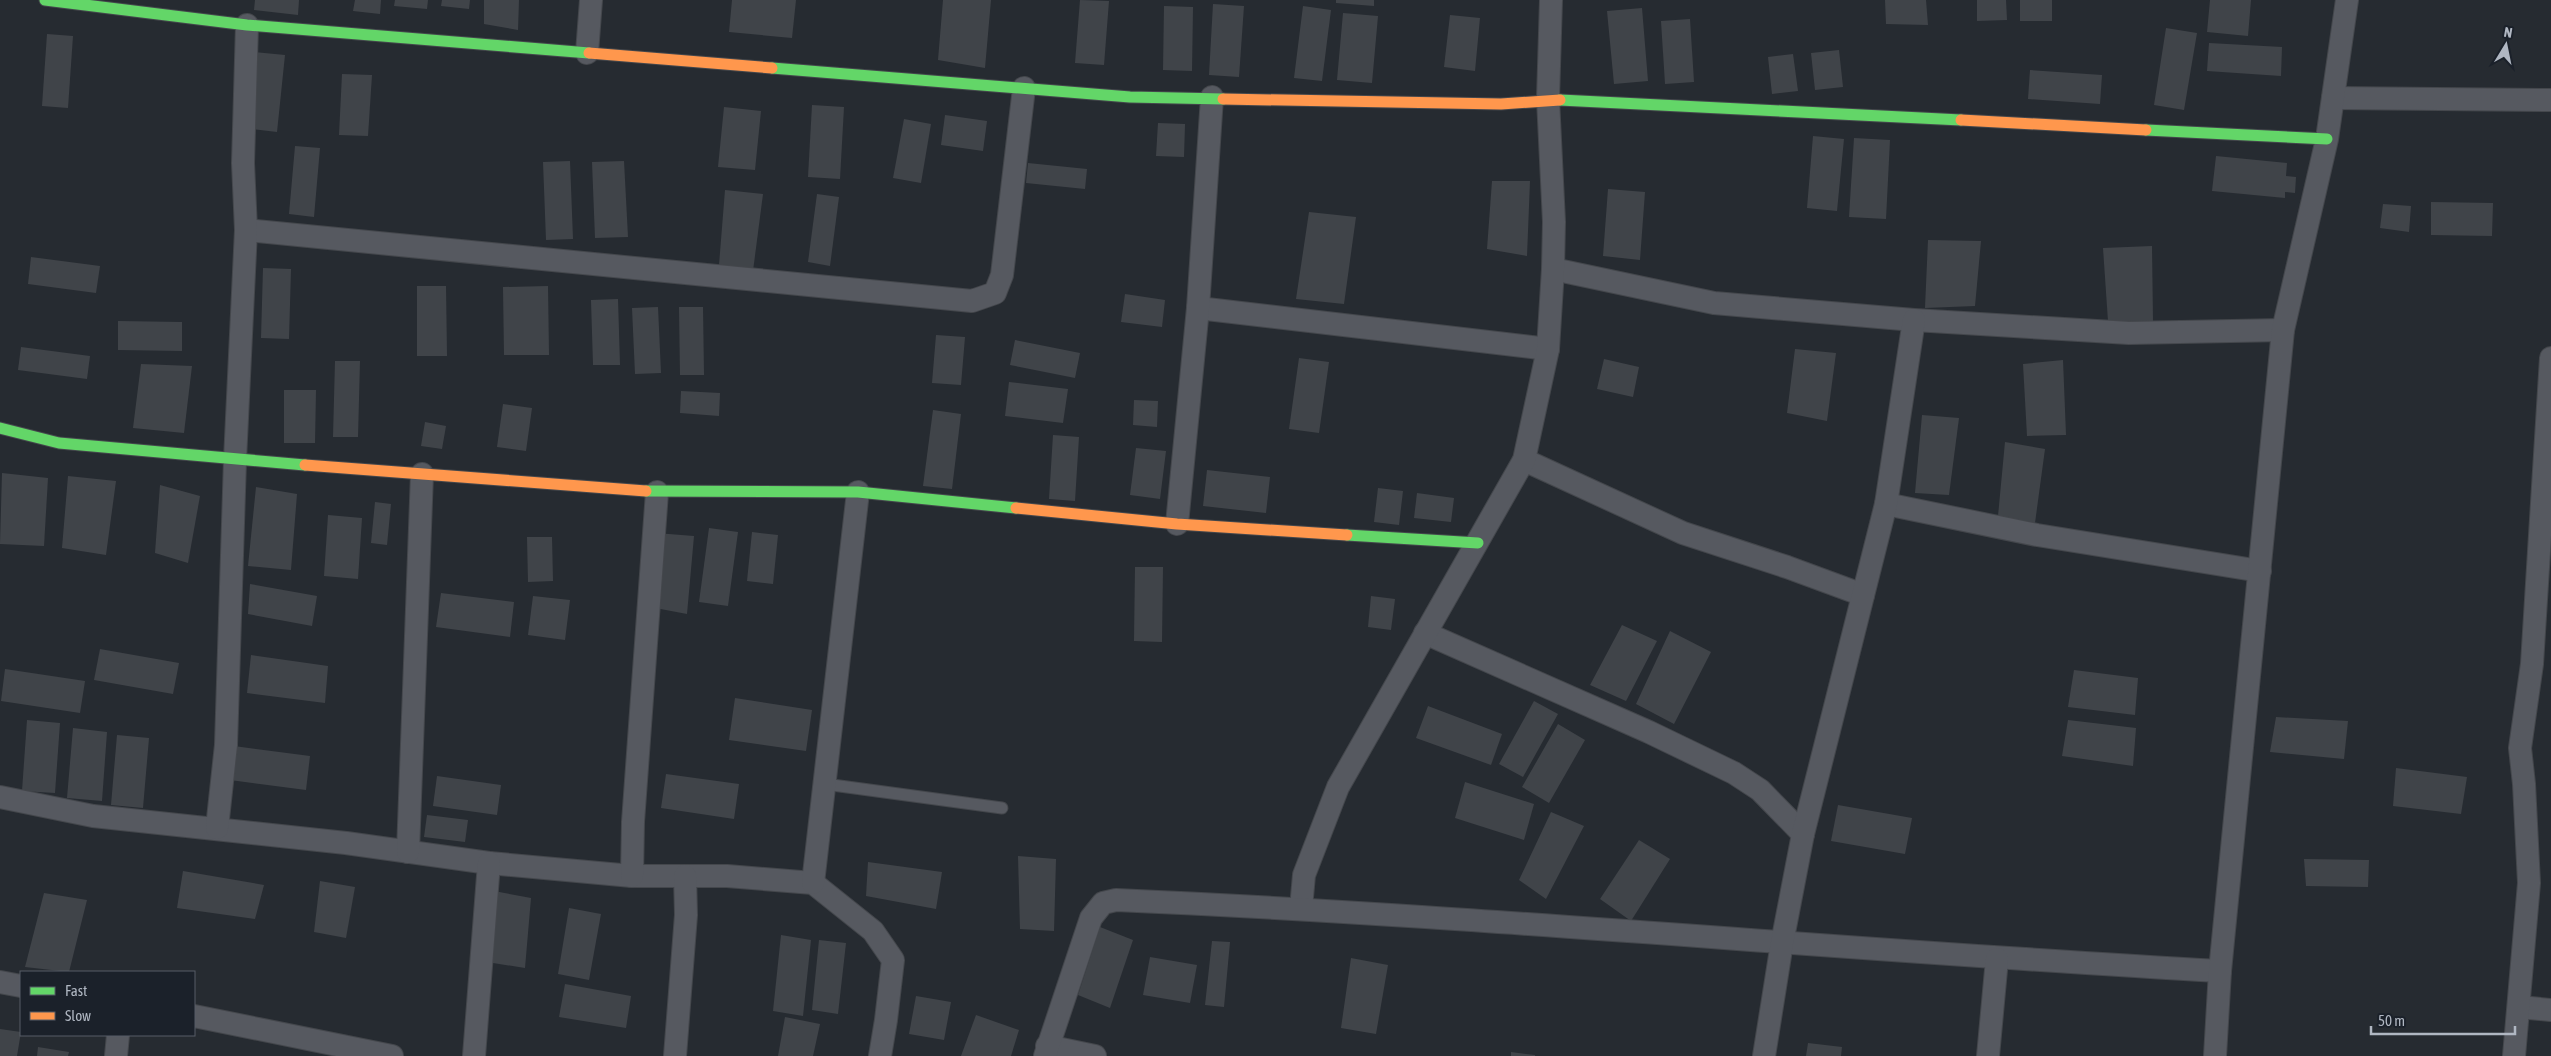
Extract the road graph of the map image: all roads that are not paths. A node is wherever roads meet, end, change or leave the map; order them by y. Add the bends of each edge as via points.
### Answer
1 (45, 0) edge
2 (592, 0) edge
3 (1551, 0) edge
4 (2347, 0) edge
5 (247, 25) junction
6 (588, 53) junction
7 (1024, 88) junction
8 (1212, 97) junction
9 (2333, 98) junction
10 (1548, 99) junction
11 (2551, 100) edge
12 (2327, 139) junction
13 (246, 230) junction
14 (1553, 269) junction
15 (1198, 308) junction
16 (1914, 320) junction
17 (2283, 330) junction
18 (1548, 349) junction
19 (2551, 358) edge
20 (0, 428) edge
21 (235, 460) junction
22 (1524, 460) junction
23 (422, 474) junction
24 (657, 492) junction
25 (858, 492) junction
26 (1886, 504) junction
27 (1178, 524) junction
28 (1478, 543) junction
29 (2260, 571) junction
30 (1863, 595) junction
31 (1425, 633) junction
32 (825, 784) junction
33 (0, 797) edge
34 (1002, 808) dead end
35 (217, 828) junction
36 (1803, 834) junction
37 (408, 852) junction
38 (489, 863) junction
39 (632, 876) junction
40 (685, 876) junction
41 (813, 883) junction
42 (1301, 908) junction
43 (1782, 943) junction
44 (1997, 959) junction
45 (2220, 971) junction
46 (0, 982) edge
47 (20, 986) edge
48 (2519, 1008) junction
49 (2551, 1010) edge
50 (195, 1016) edge
51 (118, 1036) edge
52 (297, 1047) edge
53 (1046, 1051) edge
54 (116, 1056) edge
55 (392, 1056) edge
56 (474, 1056) edge
57 (675, 1056) edge
58 (880, 1056) edge
59 (1095, 1056) edge
60 (1764, 1056) edge
61 (1988, 1056) edge
62 (2215, 1056) edge
63 (2514, 1056) edge

1 - 5 street
2 - 6 street
3 - 10 street
4 - 9 street
5 - 6 street
5 - 13 street
6 - 7 street
7 - 8 street via 1130,97
7 - 13 street via 1002,275 995,293 972,301
8 - 10 street via 1501,104
8 - 15 street
9 - 11 street
9 - 12 street
10 - 12 street
10 - 14 street
12 - 17 street
13 - 21 street
14 - 16 street via 1714,303
14 - 18 street
15 - 18 street
15 - 27 street
16 - 17 street via 2129,333
16 - 26 street
17 - 29 street
18 - 22 street
19 - 48 street via 2532,664 2520,748 2529,883
20 - 21 street via 59,443
21 - 23 street
21 - 35 street via 226,735
22 - 28 street
22 - 30 street via 1683,533
23 - 24 street
23 - 37 street
24 - 25 street
24 - 39 street via 633,822
25 - 27 street
25 - 32 street
26 - 29 street via 2037,535
26 - 30 street
27 - 28 street
28 - 31 street
29 - 45 street
30 - 36 street
31 - 36 street via 1734,773 1760,790
31 - 42 street via 1338,787 1304,875
32 - 34 lane
32 - 41 street
33 - 35 street via 93,816
35 - 37 street
36 - 43 street
37 - 38 street
38 - 39 street
38 - 56 street
39 - 40 street
40 - 41 street
40 - 57 street via 686,915
41 - 58 street via 873,931 893,960
42 - 43 street
42 - 53 street via 1116,900 1103,904 1091,918
43 - 44 street
43 - 60 street
44 - 45 street
44 - 61 street
45 - 62 street
46 - 47 street
48 - 49 street
48 - 63 street
50 - 52 street
51 - 54 street
52 - 55 street
53 - 59 street

